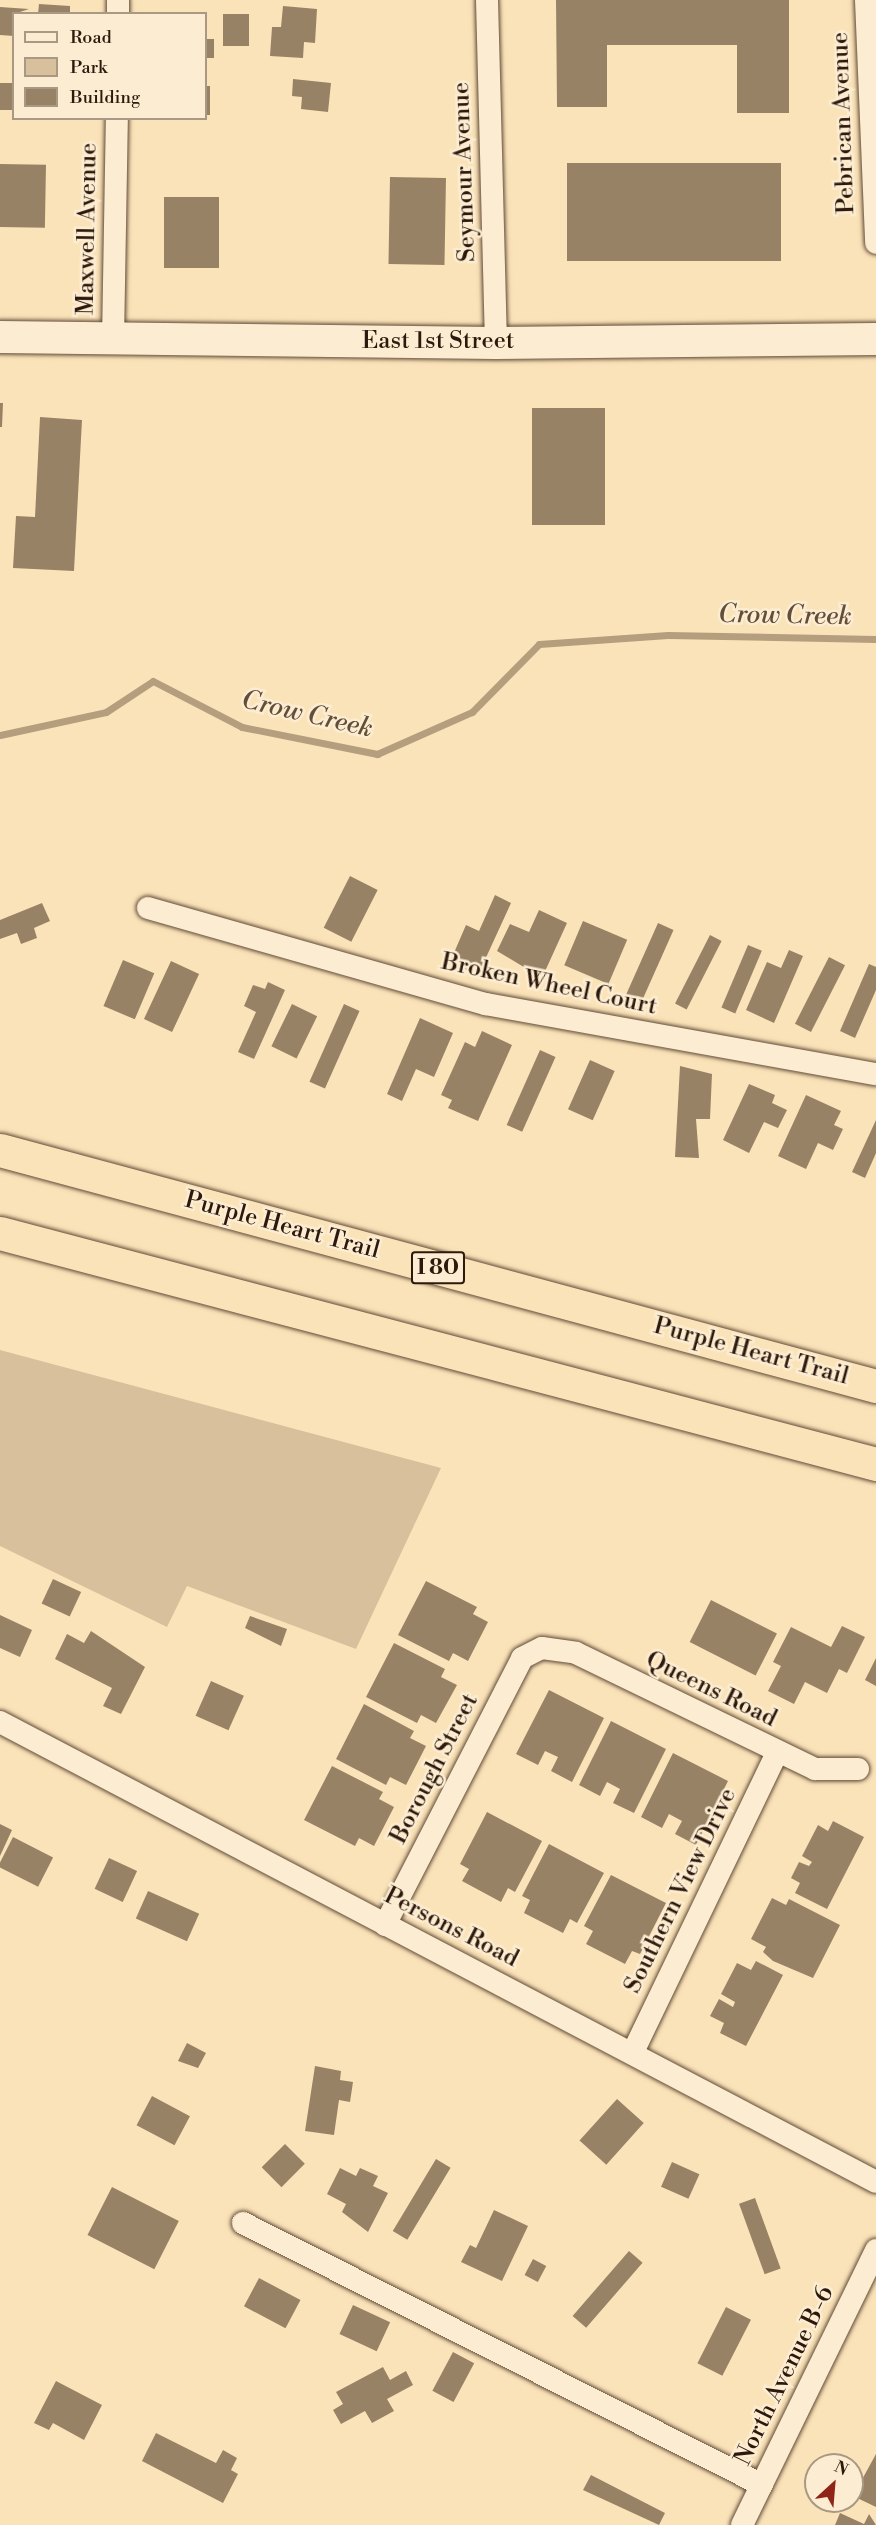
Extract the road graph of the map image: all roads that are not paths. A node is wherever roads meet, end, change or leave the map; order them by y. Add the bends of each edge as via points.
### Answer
1 (487, 0) edge
2 (866, 0) edge
3 (117, 120) edge
4 (876, 243) edge
5 (0, 337) edge
6 (876, 339) edge
7 (113, 340) junction
8 (496, 343) junction
9 (148, 908) dead end
10 (876, 1074) edge
11 (0, 1150) edge
12 (0, 1233) edge
13 (876, 1386) edge
14 (876, 1464) edge
15 (542, 1648) joint
16 (0, 1722) edge
17 (777, 1753) junction
18 (858, 1769) dead end
19 (385, 1924) junction
20 (633, 2052) junction
21 (876, 2182) edge
22 (243, 2223) dead end
23 (876, 2250) edge
24 (762, 2485) junction
25 (742, 2525) edge

1 - 8 street, Seymour Avenue
2 - 4 street, Pebrican Avenue
3 - 7 street, Maxwell Avenue
5 - 7 street, East 1st Street
6 - 8 street, East 1st Street
7 - 8 street, East 1st Street
9 - 10 street, Broken Wheel Court via 486,1004
11 - 13 highway, Purple Heart Trail / I 80
12 - 14 highway
15 - 17 street, Queens Road via 576,1653
15 - 19 street, Borough Street via 522,1658
16 - 19 street, Persons Road
17 - 18 street, Queens Road via 815,1769
17 - 20 street, Southern View Drive
19 - 20 street, Persons Road
20 - 21 street, Persons Road
22 - 24 street
23 - 24 street, North Avenue B-6
24 - 25 street, North Avenue B-6

